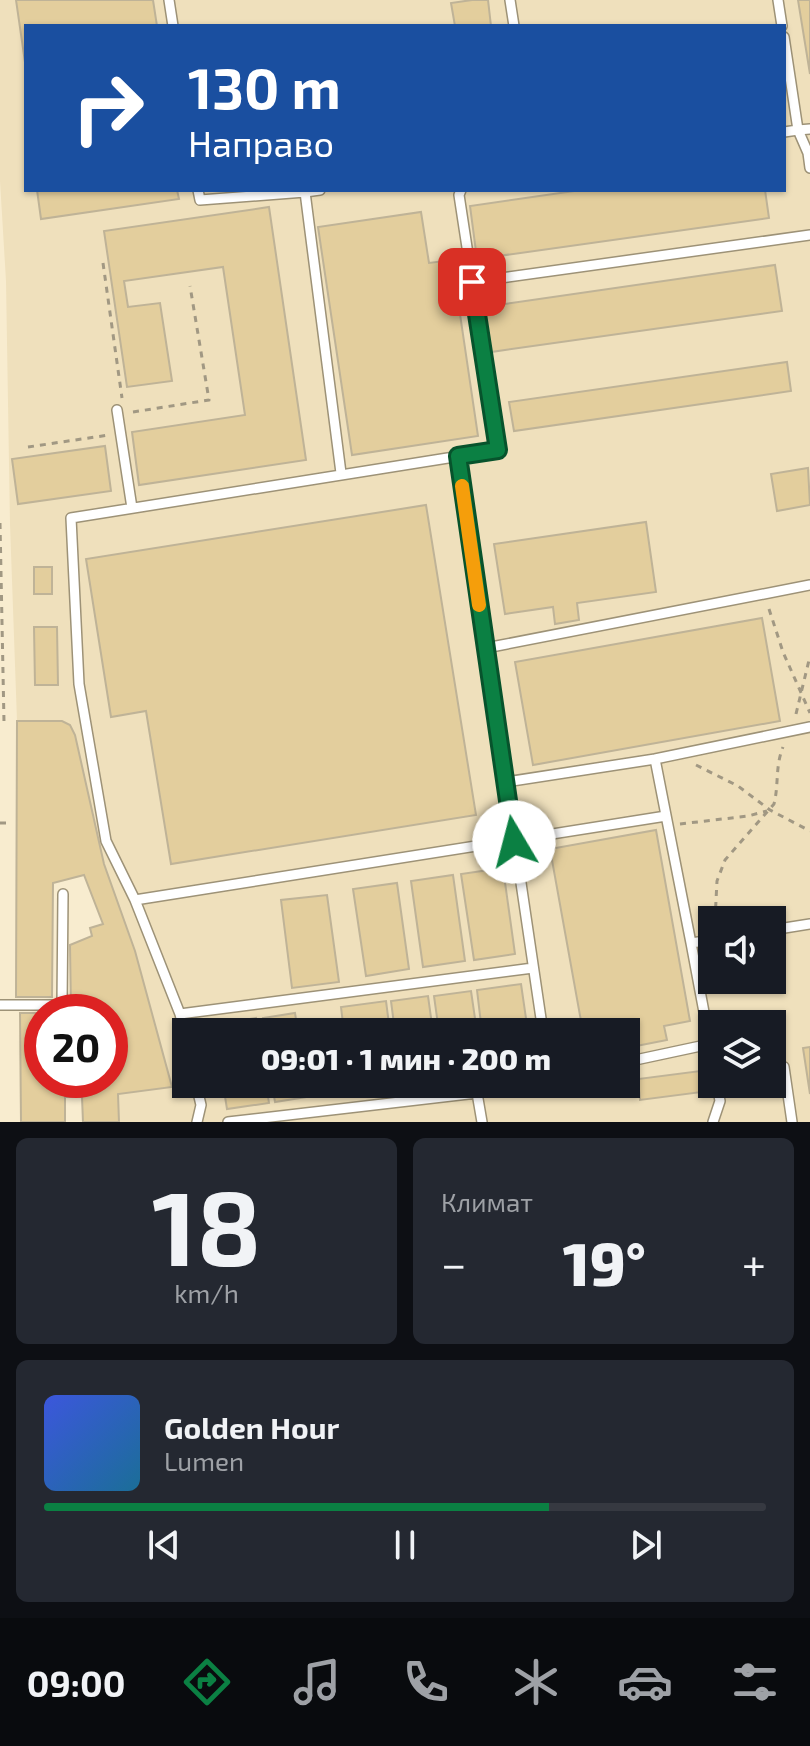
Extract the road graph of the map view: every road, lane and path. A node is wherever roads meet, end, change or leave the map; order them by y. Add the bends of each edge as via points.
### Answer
1 (169, 0) edge
2 (510, 0) edge
3 (778, 0) edge
4 (173, 24) edge
5 (514, 24) edge
6 (782, 24) edge
7 (786, 50) edge
8 (810, 129) edge
9 (798, 130) junction
10 (786, 132) edge
11 (810, 168) edge
12 (198, 192) edge
13 (305, 192) joint
14 (460, 192) edge
15 (810, 235) edge
16 (103, 263) dead end
17 (472, 282) junction
18 (190, 286) dead end
19 (119, 413) junction
20 (120, 433) junction
21 (28, 447) dead end
22 (458, 456) junction
23 (341, 473) junction
24 (132, 508) junction
25 (0, 523) edge
26 (810, 585) edge
27 (767, 593) junction
28 (486, 648) junction
29 (810, 656) edge
30 (802, 689) junction
31 (810, 713) edge
32 (4, 722) dead end
33 (810, 727) edge
34 (793, 731) junction
35 (655, 759) junction
36 (695, 764) dead end
37 (506, 782) junction
38 (770, 810) junction
39 (667, 821) junction
40 (0, 823) edge
41 (8, 823) dead end
42 (810, 831) edge
43 (514, 842) junction
44 (63, 894) dead end
45 (135, 900) junction
46 (716, 906) edge
47 (810, 924) edge
48 (786, 928) edge
49 (698, 942) edge
50 (691, 943) junction
51 (533, 968) junction
52 (0, 1005) edge
53 (704, 1010) edge
54 (180, 1014) junction
55 (181, 1018) edge
56 (541, 1018) edge
57 (698, 1047) edge
58 (640, 1059) edge
59 (786, 1081) edge
60 (199, 1098) edge
61 (434, 1098) edge
62 (478, 1098) edge
63 (719, 1098) edge
64 (197, 1122) edge
65 (228, 1122) edge
66 (482, 1122) edge
67 (713, 1122) edge
68 (792, 1122) edge

1 - 4 lane
2 - 5 lane
3 - 6 lane
7 - 9 lane
8 - 9 lane
9 - 10 lane
9 - 11 lane
12 - 13 lane via 200,200
13 - 23 lane
14 - 17 lane
15 - 17 lane
16 - 19 path
17 - 22 lane via 498,450
18 - 19 path via 209,400
19 - 20 lane
20 - 21 path
20 - 24 lane
22 - 23 lane
22 - 28 lane
23 - 24 lane
24 - 45 lane via 71,518 79,684 106,841
25 - 32 path
26 - 27 lane
27 - 28 lane
27 - 30 path via 783,652
28 - 37 lane
29 - 30 path
30 - 31 path
30 - 34 path
33 - 34 lane
34 - 35 lane
34 - 38 path via 778,760 777,792
35 - 37 lane
35 - 39 lane
36 - 38 path
37 - 43 lane
38 - 39 path
38 - 42 path
38 - 46 path via 725,860
39 - 43 lane
39 - 50 lane
40 - 41 path
43 - 45 lane
43 - 51 lane
44 - 52 lane via 62,1005
45 - 54 lane
47 - 48 lane
49 - 50 lane
50 - 53 lane
51 - 54 lane
51 - 56 lane
54 - 55 lane
57 - 58 lane
59 - 68 lane
60 - 64 lane
61 - 65 lane
62 - 66 lane
63 - 67 lane

